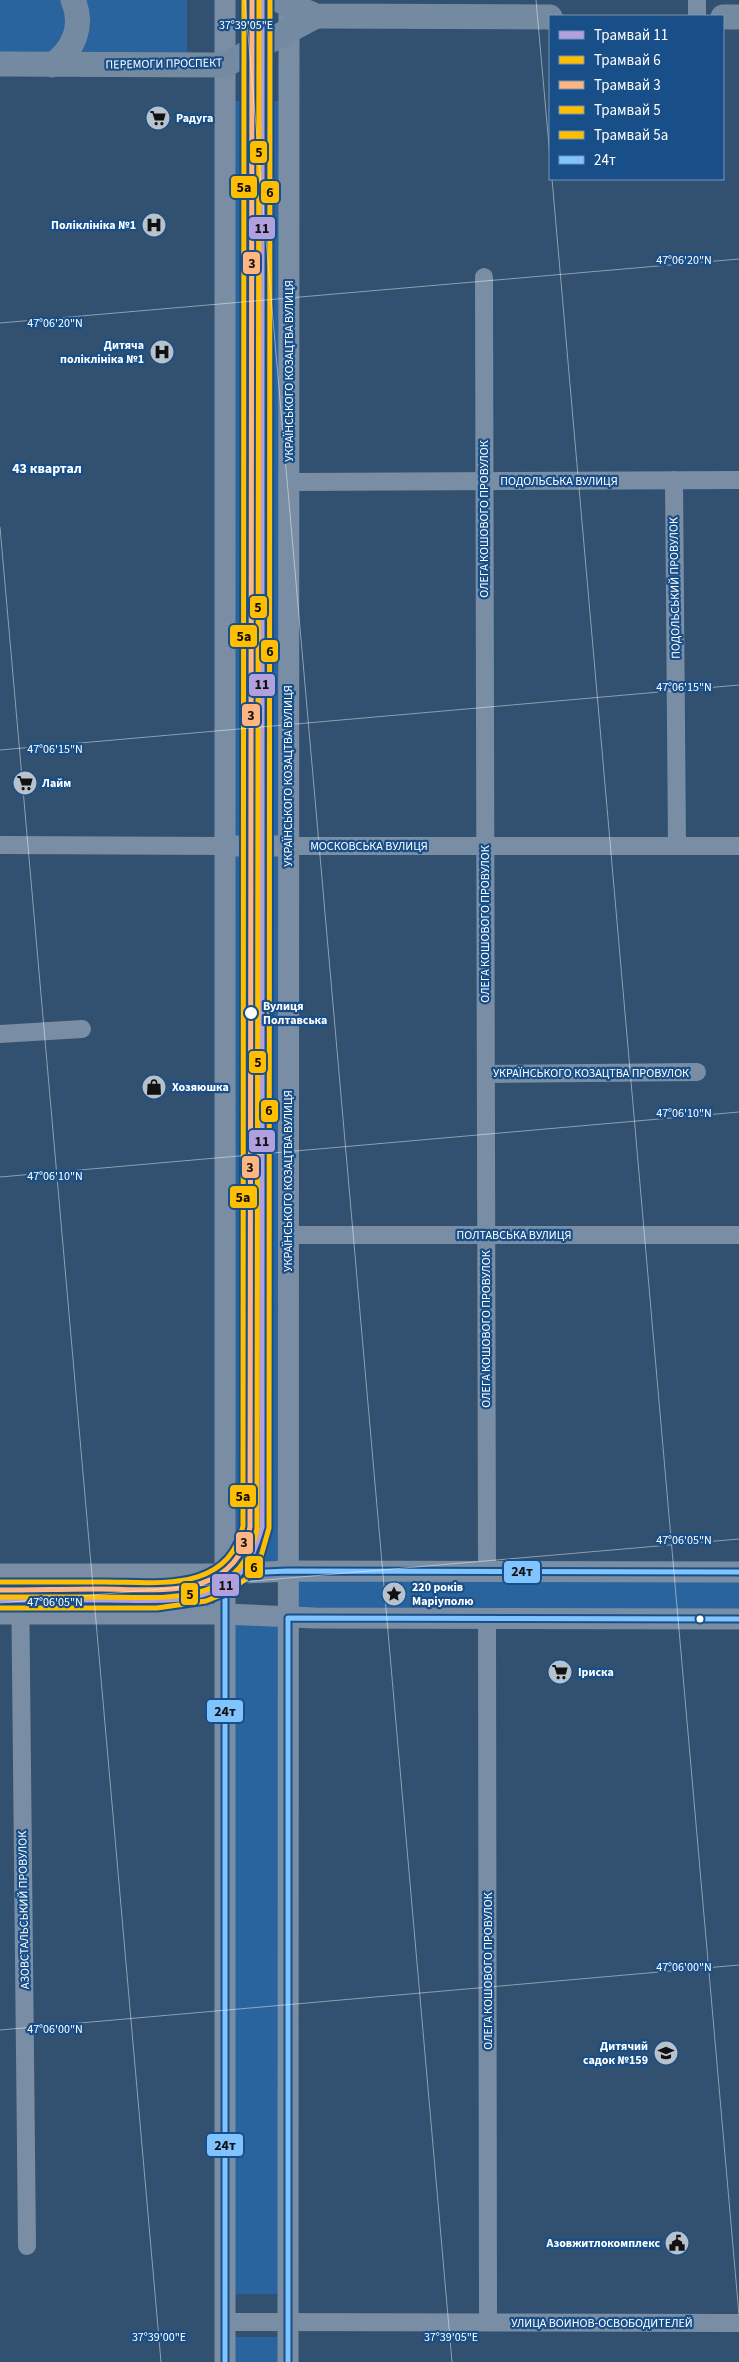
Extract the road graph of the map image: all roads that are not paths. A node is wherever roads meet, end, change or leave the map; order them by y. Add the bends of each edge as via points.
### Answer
1 (73, 0) edge
2 (225, 0) edge
3 (697, 0) edge
4 (285, 1) edge
5 (697, 15) edge
6 (316, 16) junction
7 (549, 17) edge
8 (724, 17) edge
9 (739, 17) edge
10 (289, 31) junction
11 (0, 64) edge
12 (52, 65) junction
13 (225, 65) junction
14 (484, 276) dead end
15 (674, 480) junction
16 (739, 480) edge
17 (484, 481) junction
18 (289, 482) junction
19 (0, 845) edge
20 (225, 846) junction
21 (288, 846) junction
22 (485, 846) junction
23 (677, 846) junction
24 (739, 846) edge
25 (82, 1029) dead end
26 (0, 1034) edge
27 (697, 1072) dead end
28 (486, 1074) junction
29 (288, 1235) junction
30 (486, 1235) junction
31 (739, 1236) edge
32 (288, 1571) junction
33 (487, 1572) junction
34 (739, 1572) edge
35 (10, 1574) edge
36 (225, 1574) junction
37 (10, 1614) edge
38 (225, 1614) junction
39 (288, 1618) junction
40 (487, 1619) junction
41 (739, 1619) edge
42 (27, 2246) dead end
43 (225, 2322) junction
44 (288, 2322) junction
45 (488, 2322) junction
46 (739, 2322) edge
47 (225, 2362) edge
48 (288, 2362) edge

1 - 12 main road via 78,21 75,38 66,54
2 - 13 street
3 - 5 street
4 - 6 main road, ПЕРЕМОГИ ПРОСПЕКТ
4 - 10 street, УКРАЇНСЬКОГО КОЗАЦТВА ВУЛИЦЯ
6 - 7 main road, ПЕРЕМОГИ ПРОСПЕКТ
6 - 10 main road, ПЕРЕМОГИ ПРОСПЕКТ
8 - 9 main road
10 - 13 main road, ПЕРЕМОГИ ПРОСПЕКТ
10 - 18 street, УКРАЇНСЬКОГО КОЗАЦТВА ВУЛИЦЯ
11 - 12 main road, ПЕРЕМОГИ ПРОСПЕКТ
12 - 13 main road, ПЕРЕМОГИ ПРОСПЕКТ
13 - 20 street
14 - 17 street, ОЛЕГА КОШОВОГО ПРОВУЛОК
15 - 16 street, ПОДОЛЬСЬКА ВУЛИЦЯ
15 - 17 street, ПОДОЛЬСЬКА ВУЛИЦЯ
15 - 23 street, ПОДОЛЬСЬКИЙ ПРОВУЛОК
17 - 18 street, ПОДОЛЬСЬКА ВУЛИЦЯ
17 - 22 street, ОЛЕГА КОШОВОГО ПРОВУЛОК
18 - 21 street, УКРАЇНСЬКОГО КОЗАЦТВА ВУЛИЦЯ
19 - 20 street, МОСКОВСЬКА ВУЛИЦЯ
20 - 21 street, МОСКОВСЬКА ВУЛИЦЯ
20 - 36 street
21 - 22 street, МОСКОВСЬКА ВУЛИЦЯ
21 - 29 street, УКРАЇНСЬКОГО КОЗАЦТВА ВУЛИЦЯ
22 - 23 street, МОСКОВСЬКА ВУЛИЦЯ
22 - 28 street, ОЛЕГА КОШОВОГО ПРОВУЛОК
23 - 24 street, МОСКОВСЬКА ВУЛИЦЯ
25 - 26 street
27 - 28 street, УКРАЇНСЬКОГО КОЗАЦТВА ПРОВУЛОК
28 - 30 street, ОЛЕГА КОШОВОГО ПРОВУЛОК
29 - 30 street, ПОЛТАВСЬКА ВУЛИЦЯ
29 - 32 street, УКРАЇНСЬКОГО КОЗАЦТВА ВУЛИЦЯ
30 - 31 street, ПОЛТАВСЬКА ВУЛИЦЯ
30 - 33 street, ОЛЕГА КОШОВОГО ПРОВУЛОК
32 - 33 street
32 - 36 street
32 - 39 street, УКРАЇНСЬКОГО КОЗАЦТВА ВУЛИЦЯ
33 - 34 street
35 - 36 street
35 - 37 street, АЗОВСТАЛЬСЬКИЙ ПРОВУЛОК
36 - 38 street
37 - 38 street
37 - 42 street, АЗОВСТАЛЬСЬКИЙ ПРОВУЛОК
38 - 39 street
38 - 43 street
39 - 40 street
39 - 44 street, УКРАЇНСЬКОГО КОЗАЦТВА ВУЛИЦЯ
40 - 41 street
40 - 45 street, ОЛЕГА КОШОВОГО ПРОВУЛОК
43 - 44 street, УЛИЦА ВОИНОВ-ОСВОБОДИТЕЛЕЙ
43 - 47 street
44 - 45 street, УЛИЦА ВОИНОВ-ОСВОБОДИТЕЛЕЙ
44 - 48 street, УКРАЇНСЬКОГО КОЗАЦТВА ВУЛИЦЯ
45 - 46 street, УЛИЦА ВОИНОВ-ОСВОБОДИТЕЛЕЙ

